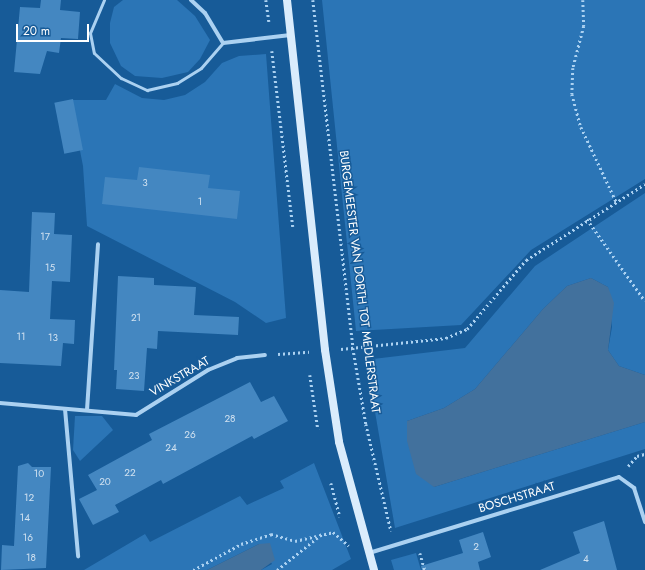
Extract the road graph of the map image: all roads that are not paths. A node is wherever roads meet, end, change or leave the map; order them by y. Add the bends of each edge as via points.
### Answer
1 (104, 0) edge
2 (192, 0) edge
3 (287, 0) edge
4 (292, 35) junction
5 (223, 43) junction
6 (98, 244) dead end
7 (265, 355) road end
8 (0, 403) edge
9 (65, 409) junction
10 (87, 410) junction
11 (645, 522) edge
12 (368, 553) junction
13 (78, 556) dead end
14 (374, 570) edge

1 - 5 lane via 90,33 94,53 121,78 147,90 176,83 201,68
2 - 5 street via 205,13
3 - 4 street
4 - 5 street
4 - 12 street via 327,364 339,442
6 - 10 street
7 - 10 street, VINKSTRAAT via 237,358 208,370 136,414
8 - 9 street, VINKSTRAAT
9 - 10 street, VINKSTRAAT
9 - 13 street
11 - 12 street, BOSCHSTRAAT via 634,488 619,477
12 - 14 street

